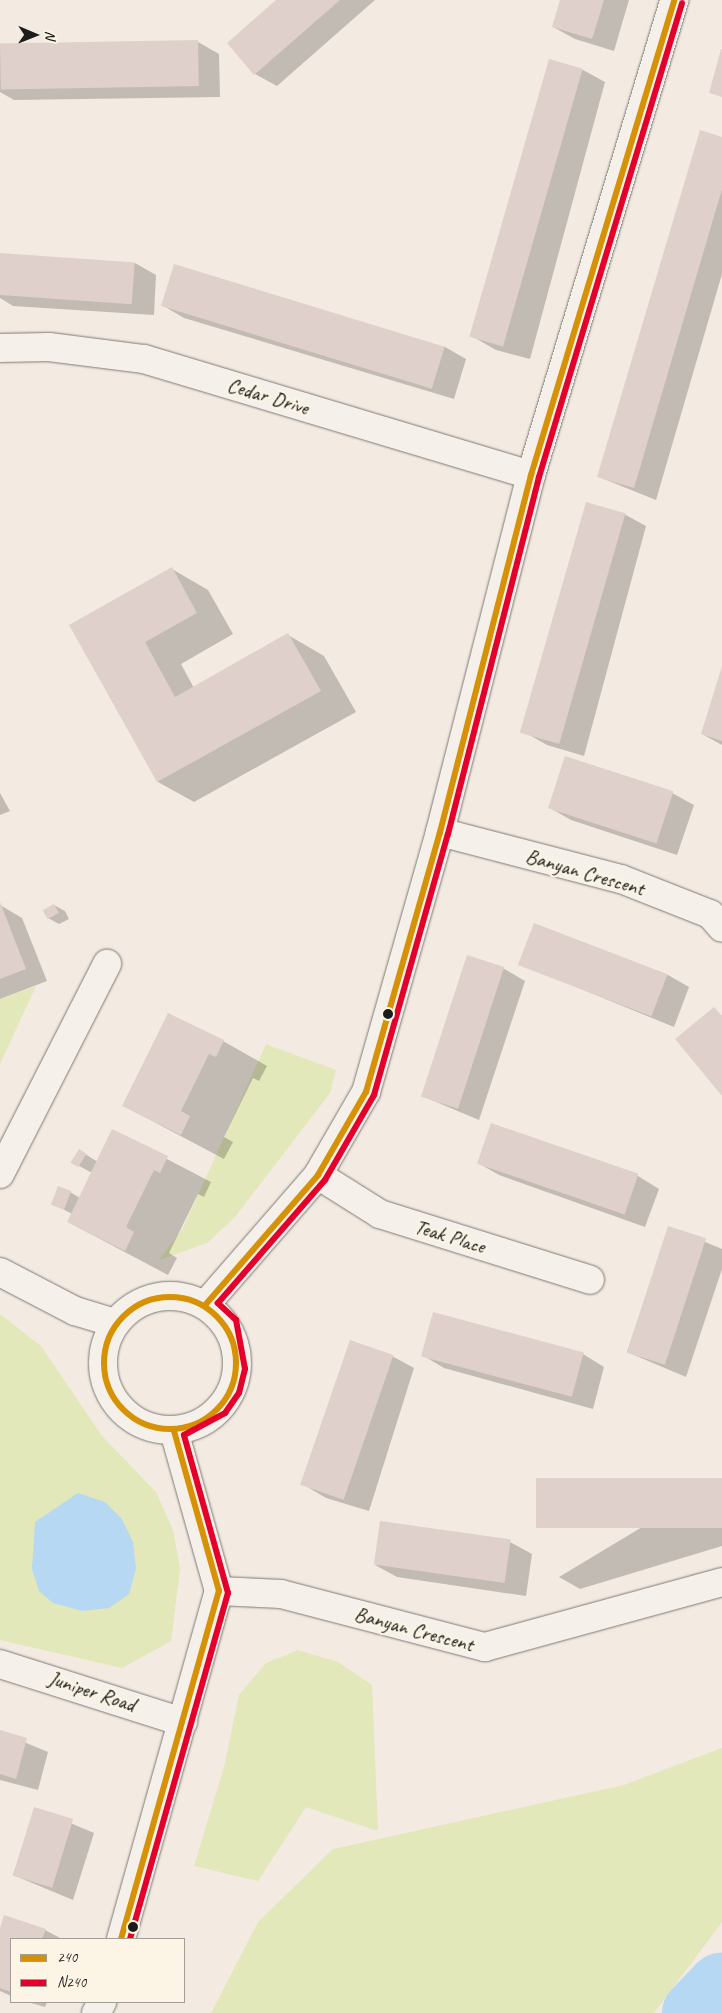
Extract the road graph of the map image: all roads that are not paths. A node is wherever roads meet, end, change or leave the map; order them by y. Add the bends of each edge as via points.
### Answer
1 (674, 0) edge
2 (0, 348) edge
3 (531, 475) junction
4 (440, 832) junction
5 (718, 914) edge
6 (107, 964) dead end
7 (0, 1174) edge
8 (318, 1175) junction
9 (0, 1272) edge
10 (590, 1280) dead end
11 (206, 1304) junction
12 (115, 1323) junction
13 (174, 1431) junction
14 (722, 1582) edge
15 (219, 1592) junction
16 (0, 1664) edge
17 (184, 1722) junction
18 (121, 1938) edge

1 - 3 street
2 - 3 street, Cedar Drive via 49,347 144,359
3 - 4 street
4 - 5 street, Banyan Crescent via 621,879
4 - 8 street via 366,1092
6 - 7 street
8 - 10 street, Teak Place via 380,1214
8 - 11 street
9 - 12 street via 75,1310
11 - 12 street via 175,1296 152,1299 131,1308
11 - 13 street via 228,1324 237,1367 232,1389 219,1407
12 - 13 street via 106,1342 106,1386 138,1422
13 - 15 street
14 - 15 street, Banyan Crescent via 484,1647 281,1594
15 - 17 street
16 - 17 street, Juniper Road
17 - 18 street

